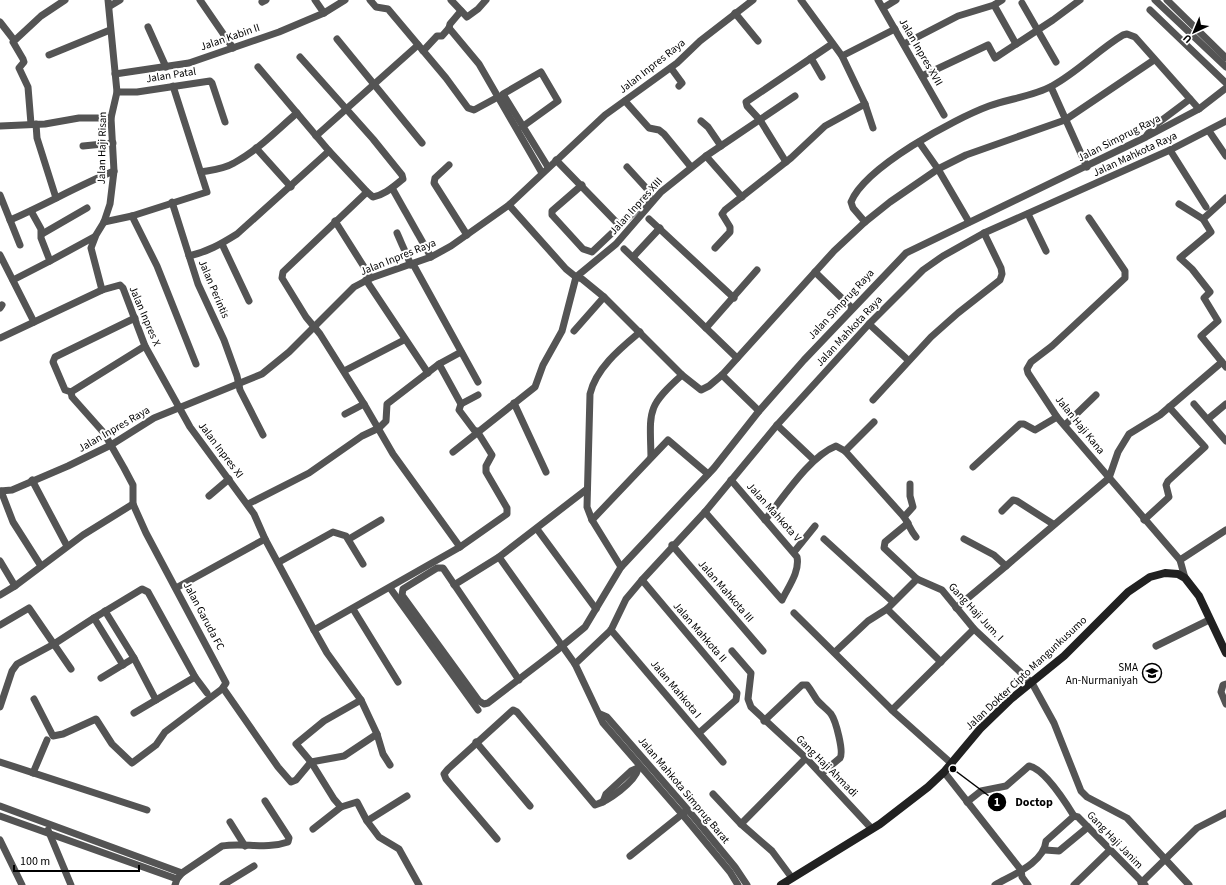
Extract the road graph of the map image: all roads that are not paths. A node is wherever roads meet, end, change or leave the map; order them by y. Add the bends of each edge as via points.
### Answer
1 (65, 0) edge
2 (120, 0) edge
3 (200, 0) edge
4 (315, 0) edge
5 (345, 0) edge
6 (370, 0) edge
7 (486, 0) edge
8 (753, 0) edge
9 (801, 0) edge
10 (878, 0) edge
11 (896, 0) edge
12 (1002, 0) edge
13 (1080, 0) edge
14 (1155, 0) edge
15 (1167, 0) edge
16 (455, 1) edge
17 (109, 3) edge
18 (1022, 3) dead end
19 (994, 5) junction
20 (883, 8) junction
21 (1150, 10) dead end
22 (461, 12) junction
23 (324, 13) junction
24 (735, 13) junction
25 (0, 22) edge
26 (148, 27) dead end
27 (449, 28) junction
28 (895, 29) junction
29 (110, 30) junction
30 (1037, 31) junction
31 (337, 39) dead end
32 (14, 40) junction
33 (758, 41) dead end
34 (832, 44) junction
35 (904, 44) junction
36 (1016, 44) junction
37 (233, 48) junction
38 (420, 48) junction
39 (49, 55) dead end
40 (842, 56) junction
41 (300, 57) dead end
42 (811, 58) junction
43 (1226, 58) edge
44 (1154, 60) junction
45 (1056, 62) dead end
46 (166, 67) junction
47 (1226, 67) edge
48 (258, 68) dead end
49 (671, 68) junction
50 (115, 74) junction
51 (922, 76) junction
52 (822, 77) dead end
53 (1226, 83) edge
54 (373, 84) junction
55 (173, 86) junction
56 (679, 86) dead end
57 (1051, 87) junction
58 (1226, 88) edge
59 (117, 92) junction
60 (794, 96) dead end
61 (498, 97) junction
62 (1190, 99) junction
63 (625, 101) junction
64 (865, 104) junction
65 (345, 108) junction
66 (1199, 109) junction
67 (297, 113) junction
68 (944, 115) dead end
69 (112, 118) junction
70 (701, 120) dead end
71 (760, 120) junction
72 (1065, 120) junction
73 (1226, 121) edge
74 (225, 122) dead end
75 (33, 124) junction
76 (0, 126) edge
77 (522, 127) junction
78 (873, 128) dead end
79 (1209, 131) junction
80 (316, 136) junction
81 (1146, 137) junction
82 (919, 141) junction
83 (113, 143) junction
84 (422, 143) dead end
85 (83, 146) dead end
86 (721, 146) junction
87 (256, 148) junction
88 (1170, 150) junction
89 (329, 151) junction
90 (706, 156) junction
91 (1226, 156) edge
92 (556, 160) junction
93 (786, 162) junction
94 (449, 165) dead end
95 (627, 167) dead end
96 (1087, 167) junction
97 (548, 168) junction
98 (691, 168) junction
99 (938, 169) junction
100 (114, 171) junction
101 (201, 172) junction
102 (542, 173) junction
103 (582, 185) junction
104 (291, 187) junction
105 (392, 188) junction
106 (367, 192) junction
107 (0, 195) edge
108 (742, 197) junction
109 (56, 198) junction
110 (1226, 198) edge
111 (172, 202) junction
112 (1179, 204) dead end
113 (510, 206) junction
114 (1206, 207) dead end
115 (87, 208) dead end
116 (32, 210) junction
117 (1028, 214) junction
118 (132, 216) junction
119 (1089, 218) dead end
120 (649, 219) dead end
121 (1203, 219) junction
122 (10, 220) junction
123 (334, 221) junction
124 (104, 222) junction
125 (865, 222) junction
126 (969, 222) junction
127 (620, 226) junction
128 (660, 228) junction
129 (397, 233) dead end
130 (984, 233) junction
131 (42, 234) junction
132 (467, 235) junction
133 (94, 237) junction
134 (222, 244) junction
135 (20, 245) dead end
136 (715, 248) dead end
137 (624, 249) dead end
138 (1046, 251) dead end
139 (0, 255) edge
140 (189, 256) junction
141 (431, 257) junction
142 (632, 257) junction
143 (50, 261) junction
144 (412, 265) junction
145 (757, 270) dead end
146 (815, 272) junction
147 (576, 277) junction
148 (368, 279) junction
149 (13, 280) junction
150 (102, 290) junction
151 (604, 297) junction
152 (734, 298) junction
153 (249, 301) dead end
154 (852, 308) junction
155 (134, 318) junction
156 (34, 322) junction
157 (869, 324) junction
158 (315, 327) junction
159 (706, 328) junction
160 (574, 331) dead end
161 (640, 332) junction
162 (0, 338) edge
163 (404, 340) junction
164 (145, 346) junction
165 (461, 352) junction
166 (737, 358) junction
167 (908, 360) junction
168 (196, 364) dead end
169 (439, 364) junction
170 (1224, 365) edge
171 (344, 371) junction
172 (428, 373) junction
173 (682, 375) junction
174 (722, 375) junction
175 (239, 382) junction
176 (478, 382) dead end
177 (71, 392) junction
178 (478, 395) dead end
179 (1096, 396) dead end
180 (873, 400) dead end
181 (364, 404) junction
182 (461, 404) junction
183 (514, 404) junction
184 (1194, 404) dead end
185 (1226, 404) edge
186 (1169, 407) junction
187 (179, 408) junction
188 (759, 410) junction
189 (345, 414) dead end
190 (1057, 417) junction
191 (1208, 419) junction
192 (874, 422) dead end
193 (777, 425) junction
194 (1065, 425) junction
195 (379, 428) junction
196 (477, 431) junction
197 (263, 435) dead end
198 (1226, 441) edge
199 (111, 445) junction
200 (845, 451) junction
201 (453, 452) dead end
202 (652, 457) junction
203 (814, 460) junction
204 (973, 467) dead end
205 (546, 472) dead end
206 (708, 474) junction
207 (1109, 478) junction
208 (229, 479) junction
209 (32, 480) junction
210 (731, 480) junction
211 (910, 484) dead end
212 (587, 489) junction
213 (1, 491) edge
214 (209, 496) dead end
215 (133, 504) junction
216 (248, 504) junction
217 (1002, 511) dead end
218 (705, 512) junction
219 (381, 520) dead end
220 (592, 520) junction
221 (765, 520) junction
222 (906, 520) junction
223 (1144, 520) junction
224 (1053, 524) junction
225 (815, 526) dead end
226 (537, 529) junction
227 (1226, 530) edge
228 (916, 536) dead end
229 (349, 539) junction
230 (824, 539) dead end
231 (964, 539) dead end
232 (265, 540) junction
233 (672, 545) junction
234 (67, 546) junction
235 (460, 547) junction
236 (794, 552) junction
237 (499, 557) junction
238 (0, 560) edge
239 (1180, 560) junction
240 (279, 562) junction
241 (364, 564) dead end
242 (41, 566) junction
243 (1006, 566) junction
244 (621, 567) junction
245 (1185, 578) junction
246 (917, 579) junction
247 (642, 580) junction
248 (15, 586) junction
249 (454, 586) junction
250 (176, 588) junction
251 (390, 588) junction
252 (0, 595) edge
253 (893, 602) junction
254 (956, 608) junction
255 (353, 609) junction
256 (596, 609) junction
257 (887, 609) junction
258 (105, 611) junction
259 (794, 612) dead end
260 (94, 618) junction
261 (1209, 620) junction
262 (0, 624) edge
263 (974, 629) junction
264 (314, 630) junction
265 (611, 630) junction
266 (54, 644) junction
267 (563, 646) junction
268 (1156, 646) dead end
269 (763, 651) dead end
270 (732, 652) dead end
271 (835, 652) junction
272 (1226, 653) edge
273 (134, 658) junction
274 (574, 661) junction
275 (941, 662) junction
276 (123, 665) junction
277 (71, 669) dead end
278 (195, 677) junction
279 (101, 678) dead end
280 (518, 680) junction
281 (398, 682) dead end
282 (1032, 683) junction
283 (1226, 684) edge
284 (223, 688) junction
285 (207, 694) dead end
286 (34, 699) dead end
287 (156, 700) junction
288 (361, 700) junction
289 (0, 704) edge
290 (1226, 704) edge
291 (478, 710) dead end
292 (892, 710) junction
293 (134, 713) dead end
294 (764, 720) junction
295 (699, 733) junction
296 (377, 734) junction
297 (47, 740) dead end
298 (476, 742) junction
299 (806, 758) junction
300 (0, 762) edge
301 (311, 762) junction
302 (723, 762) dead end
303 (951, 763) junction
304 (390, 765) dead end
305 (642, 765) junction
306 (944, 772) junction
307 (33, 773) junction
308 (822, 773) junction
309 (714, 794) dead end
310 (407, 796) dead end
311 (265, 801) dead end
312 (967, 802) junction
313 (0, 806) edge
314 (530, 806) dead end
315 (341, 807) junction
316 (146, 810) dead end
317 (685, 812) junction
318 (1226, 813) edge
319 (0, 816) edge
320 (1074, 816) junction
321 (367, 821) junction
322 (230, 822) dead end
323 (45, 823) junction
324 (741, 824) junction
325 (1088, 827) junction
326 (312, 829) dead end
327 (872, 829) junction
328 (48, 832) junction
329 (497, 839) dead end
330 (0, 840) edge
331 (245, 846) junction
332 (1045, 850) junction
333 (1110, 850) junction
334 (630, 856) dead end
335 (1165, 857) junction
336 (254, 866) dead end
337 (1021, 870) junction
338 (792, 878) junction
339 (178, 879) edge
340 (1143, 884) edge
341 (22, 885) edge
342 (71, 885) edge
343 (223, 885) edge
344 (419, 885) edge
345 (738, 885) edge
346 (747, 885) edge
347 (781, 885) edge
348 (995, 885) edge
349 (1028, 885) edge
350 (1074, 885) edge
351 (1189, 885) edge

1 - 32 street via 41,16
2 - 17 street
3 - 37 street
4 - 23 street
5 - 23 street, Jalan Kabin II
6 - 38 street via 376,7 388,9
7 - 22 street via 469,16 464,16
8 - 24 street, Jalan Inpres Raya
9 - 34 street
10 - 20 street, Jalan Inpres XVII
11 - 20 street
12 - 19 street
13 - 30 street
14 - 47 street
15 - 43 street
16 - 22 street
17 - 29 street, Jalan Haji Risan
18 - 30 street
19 - 35 street via 958,16
19 - 36 street
20 - 28 street, Jalan Inpres XVII
21 - 53 street
22 - 27 street
23 - 37 street, Jalan Kabin II
24 - 33 street
24 - 49 street, Jalan Inpres Raya
25 - 32 street
26 - 46 street
27 - 38 street via 442,36 437,36
27 - 61 street via 479,64
28 - 35 street, Jalan Inpres XVII
28 - 40 street
29 - 39 street
29 - 50 street, Jalan Haji Risan
30 - 36 street
30 - 45 street
31 - 54 street
32 - 75 street via 13,44 24,62 19,68 28,87
34 - 40 street
34 - 42 street
35 - 51 street, Jalan Inpres XVII
36 - 51 street via 995,58 988,45
37 - 46 street, Jalan Kabin II via 189,63
38 - 54 street
38 - 61 street via 471,111
40 - 64 street
41 - 65 street
42 - 52 street
42 - 71 street via 746,102
44 - 57 street via 1135,37 1123,35
44 - 62 street
44 - 72 street
46 - 50 street, Jalan Kabin II
48 - 67 street
49 - 56 street via 682,83
49 - 63 street, Jalan Inpres Raya
50 - 59 street, Jalan Haji Risan
51 - 68 street, Jalan Inpres XVII
54 - 65 street
54 - 84 street
55 - 59 street, Jalan Patal via 137,92
55 - 74 street, Jalan Patal via 210,81
55 - 101 street
57 - 72 street
57 - 82 street via 988,107
58 - 66 street, Jalan Simprug Raya
59 - 69 street, Jalan Haji Risan
60 - 71 street, Jalan Inpres XIII
61 - 102 street
62 - 66 street
62 - 81 street via 1154,126
63 - 92 street, Jalan Inpres Raya via 605,115
63 - 98 street via 649,128 664,134
64 - 78 street
64 - 93 street via 825,126
65 - 80 street
65 - 105 street via 402,175 403,179
66 - 81 street, Jalan Simprug Raya
67 - 80 street
67 - 87 street
69 - 75 street via 79,118
69 - 83 street, Jalan Haji Risan
70 - 86 street
71 - 86 street, Jalan Inpres XIII
71 - 93 street
72 - 96 street
72 - 99 street via 966,155
73 - 79 street, Jalan Mahkota Raya
75 - 76 street
75 - 109 street
77 - 77 street via 503,94 541,72 558,101
77 - 97 street
79 - 88 street, Jalan Mahkota Raya
79 - 91 street
80 - 89 street
81 - 96 street, Jalan Simprug Raya
82 - 99 street
82 - 125 street via 887,163 852,199 853,208
83 - 85 street
83 - 100 street, Jalan Haji Risan
86 - 90 street, Jalan Inpres XIII
87 - 101 street via 233,164
87 - 104 street
88 - 114 street
88 - 117 street, Jalan Mahkota Raya
89 - 104 street
89 - 106 street
90 - 98 street, Jalan Inpres XIII
90 - 108 street
92 - 97 street, Jalan Inpres Raya
92 - 103 street
93 - 108 street
94 - 132 street via 435,178 434,183
95 - 127 street via 648,190 650,198
96 - 126 street, Jalan Simprug Raya
97 - 102 street, Jalan Inpres Raya
98 - 147 street, Jalan Inpres XIII via 661,192 616,244
99 - 125 street
99 - 126 street
100 - 109 street
100 - 124 street, Jalan Haji Risan via 110,204
101 - 111 street via 207,192
102 - 113 street, Jalan Inpres Raya
103 - 127 street
103 - 127 street via 552,211 552,215 583,249 592,252
104 - 134 street via 245,228
105 - 106 street via 373,197
105 - 141 street
106 - 123 street
107 - 122 street
108 - 136 street via 722,212 730,232
109 - 116 street
110 - 121 street
111 - 118 street
111 - 140 street, Jalan Perintis
112 - 121 street
113 - 132 street, Jalan Inpres Raya
113 - 147 street
115 - 131 street
116 - 122 street
116 - 131 street
117 - 130 street, Jalan Mahkota Raya
117 - 138 street
118 - 124 street
118 - 168 street via 157,266
119 - 190 street, Jalan Haji Kana via 1126,275 1115,290 1028,365 1028,373
120 - 128 street
121 - 170 street via 1211,232 1180,258 1210,292 1204,298 1218,321 1201,336
122 - 135 street
123 - 148 street
123 - 158 street via 283,272 284,282
124 - 133 street, Jalan Haji Risan
125 - 146 street
126 - 154 street, Jalan Simprug Raya via 906,253
128 - 142 street
128 - 152 street
129 - 144 street
130 - 157 street, Jalan Mahkota Raya via 933,262
130 - 167 street via 1001,268 1000,280 958,313
131 - 143 street via 41,238
132 - 141 street, Jalan Inpres Raya
133 - 143 street
133 - 150 street via 91,248
134 - 140 street
134 - 153 street
137 - 142 street
139 - 149 street
140 - 175 street, Jalan Perintis
141 - 144 street, Jalan Inpres Raya
142 - 159 street
143 - 149 street
144 - 148 street, Jalan Inpres Raya
144 - 165 street
145 - 152 street
146 - 154 street
146 - 166 street
147 - 151 street
147 - 183 street via 562,331 543,365 538,383 532,391
148 - 158 street, Jalan Inpres Raya via 354,287
148 - 163 street
149 - 156 street
150 - 155 street, Jalan Inpres X via 120,285
150 - 156 street, Jalan Inpres X
151 - 160 street
151 - 161 street
152 - 159 street
154 - 188 street, Jalan Simprug Raya
155 - 164 street, Jalan Inpres X
155 - 177 street, Jalan Garuda FC via 55,357 53,362 65,390
156 - 162 street, Jalan Inpres X
157 - 167 street
157 - 193 street, Jalan Mahkota Raya
158 - 171 street
158 - 175 street, Jalan Inpres Raya via 272,367 262,374
159 - 166 street
161 - 173 street
161 - 212 street via 618,351 592,385
163 - 171 street
163 - 172 street
164 - 177 street
164 - 187 street, Jalan Inpres X
165 - 169 street
165 - 176 street
166 - 174 street
167 - 180 street
169 - 172 street
169 - 182 street
170 - 186 street
171 - 181 street
172 - 195 street via 387,404 386,421
173 - 174 street via 701,390
173 - 202 street via 661,394 652,409
174 - 188 street
175 - 187 street, Jalan Inpres Raya
175 - 197 street, Jalan Perintis via 240,390
177 - 199 street, Jalan Garuda FC via 72,397 104,433
178 - 182 street
179 - 194 street
181 - 189 street
181 - 195 street
182 - 196 street via 459,410
183 - 196 street
183 - 205 street
184 - 191 street
185 - 191 street
186 - 207 street via 1125,438
186 - 223 street via 1205,447 1168,481 1166,485 1169,497
187 - 199 street, Jalan Inpres Raya via 154,418
187 - 208 street, Jalan Inpres XI via 199,442
188 - 206 street, Jalan Simprug Raya
190 - 194 street, Jalan Haji Kana
190 - 204 street via 1035,430 1020,424
191 - 198 street
192 - 200 street
193 - 203 street
193 - 210 street, Jalan Mahkota Raya
194 - 207 street, Jalan Haji Kana
195 - 216 street via 362,436 309,473
195 - 235 street via 398,460
196 - 201 street
196 - 235 street via 492,455 486,472 508,512
199 - 209 street, Jalan Inpres Raya
199 - 215 street, Jalan Garuda FC via 133,485
200 - 203 street via 836,446
200 - 222 street
202 - 206 street via 669,440
202 - 220 street
203 - 221 street
206 - 244 street, Jalan Simprug Raya
207 - 223 street, Jalan Haji Kana
207 - 224 street
208 - 214 street
208 - 216 street, Jalan Inpres XI
209 - 213 street, Jalan Inpres Raya via 12,490
209 - 234 street
210 - 218 street, Jalan Mahkota Raya
210 - 221 street, Jalan Mahkota V
211 - 222 street via 913,507
212 - 220 street via 587,507
212 - 226 street
213 - 242 street via 13,522
215 - 234 street
215 - 250 street, Jalan Garuda FC
216 - 232 street, Jalan Inpres XI
217 - 224 street via 1013,500 1017,501
218 - 233 street, Jalan Mahkota Raya
218 - 236 street via 782,600 796,572 798,564
219 - 229 street
220 - 244 street
221 - 236 street, Jalan Mahkota V
222 - 228 street
222 - 246 street, Gang Haji Jum. I via 883,546
223 - 239 street, Jalan Haji Kana
224 - 243 street
225 - 236 street, Jalan Mahkota V
226 - 237 street
226 - 256 street
227 - 239 street
229 - 240 street via 334,532
229 - 241 street
230 - 253 street
231 - 243 street via 994,555
232 - 240 street, Jalan Inpres XI
232 - 250 street
233 - 247 street, Jalan Mahkota Raya
233 - 269 street, Jalan Mahkota III
234 - 242 street
235 - 251 street
237 - 249 street
237 - 267 street, Jalan Mahkota Simprug Barat
238 - 248 street
239 - 245 street, Jalan Haji Kana
240 - 264 street, Jalan Inpres XI
242 - 248 street
243 - 254 street
244 - 256 street, Jalan Simprug Raya
245 - 261 main road via 1199,596
245 - 282 main road, Jalan Dokter Cipto Mangunkusumo via 1165,572 1150,577 1134,588 1064,656
246 - 253 street
246 - 254 street, Gang Haji Jum. I via 942,590
247 - 265 street, Jalan Mahkota Raya via 626,599
247 - 295 street, Jalan Mahkota II via 736,690 736,700
248 - 252 street
249 - 280 street
249 - 280 street, Jalan Simprug Raya via 443,568 439,567 403,589 401,593 481,703 488,703
250 - 284 street, Jalan Garuda FC via 225,679
251 - 255 street
251 - 291 street
253 - 257 street
254 - 263 street, Gang Haji Jum. I
255 - 264 street
255 - 281 street
256 - 267 street, Jalan Simprug Raya via 585,627
257 - 271 street via 868,621
257 - 275 street
258 - 260 street
258 - 273 street
258 - 278 street via 140,590 145,590
259 - 271 street
260 - 266 street
260 - 276 street
261 - 268 street
261 - 272 main road
262 - 266 street via 29,608
263 - 275 street
263 - 282 street, Gang Haji Jum. I
264 - 288 street, Jalan Inpres XI via 327,653
265 - 274 street, Jalan Mahkota Raya
265 - 295 street, Jalan Mahkota I
266 - 277 street
266 - 289 street via 17,664
267 - 274 street, Jalan Mahkota Simprug Barat
267 - 280 street, Jalan Simprug Raya
270 - 294 street, Gang Haji Ahmadi via 751,670 748,702
271 - 292 street
273 - 276 street
273 - 287 street
274 - 305 street, Jalan Mahkota Simprug Barat via 603,723
275 - 292 street
276 - 279 street
278 - 285 street
278 - 287 street
282 - 303 main road, Jalan Dokter Cipto Mangunkusumo via 980,729
282 - 335 street, Gang Haji Jum. I via 1054,723 1081,791 1087,797 1127,818
283 - 290 street via 1223,685 1221,692
284 - 286 street via 165,732 156,745 135,762 130,762 112,744 96,719 53,736
284 - 301 street via 291,782 296,780
287 - 293 street
288 - 296 street, Jalan Inpres XI
288 - 301 street via 324,721 297,743
292 - 303 street
294 - 299 street, Gang Haji Ahmadi
294 - 308 street via 802,685 807,685 816,699 832,715 842,748 840,758
295 - 302 street, Jalan Mahkota I
296 - 301 street via 344,756
296 - 304 street, Jalan Inpres XI via 383,754
297 - 307 street
298 - 305 street via 513,710 517,712 595,805 603,802 606,794 631,770
298 - 314 street
298 - 329 street via 444,774
299 - 308 street, Gang Haji Ahmadi
299 - 324 street
300 - 307 street
301 - 315 street
303 - 306 main road, Jalan Dokter Cipto Mangunkusumo
305 - 317 street, Jalan Mahkota Simprug Barat
306 - 312 street
306 - 327 main road, Jalan Dokter Cipto Mangunkusumo via 910,802
307 - 316 street
308 - 327 street, Gang Haji Ahmadi
309 - 324 street
310 - 321 street
311 - 331 street via 289,840 286,843 265,846
312 - 320 street via 981,791 1006,786 1029,766 1044,776
312 - 337 street
313 - 323 street
315 - 321 street via 357,802
315 - 326 street
317 - 334 street
317 - 345 street, Jalan Mahkota Simprug Barat
317 - 346 street, Jalan Mahkota Simprug Barat
318 - 335 street via 1197,828
319 - 328 street
320 - 325 street, Gang Haji Janim
320 - 332 street, Gang Haji Janim via 1046,841
321 - 344 street via 379,837 399,849
322 - 331 street
323 - 328 street
323 - 339 street
324 - 338 street via 772,851
325 - 332 street via 1058,851
325 - 333 street, Gang Haji Janim
327 - 338 main road, Jalan Dokter Cipto Mangunkusumo
328 - 339 street
328 - 342 street
330 - 341 street
331 - 339 street via 222,846
332 - 337 street, Gang Haji Janim
333 - 340 street, Gang Haji Janim
333 - 350 street
335 - 340 street
335 - 351 street, Gang Haji Jum. I
336 - 343 street
337 - 348 street, Gang Haji Janim
337 - 349 street via 1022,877
338 - 347 main road, Jalan Dokter Cipto Mangunkusumo

